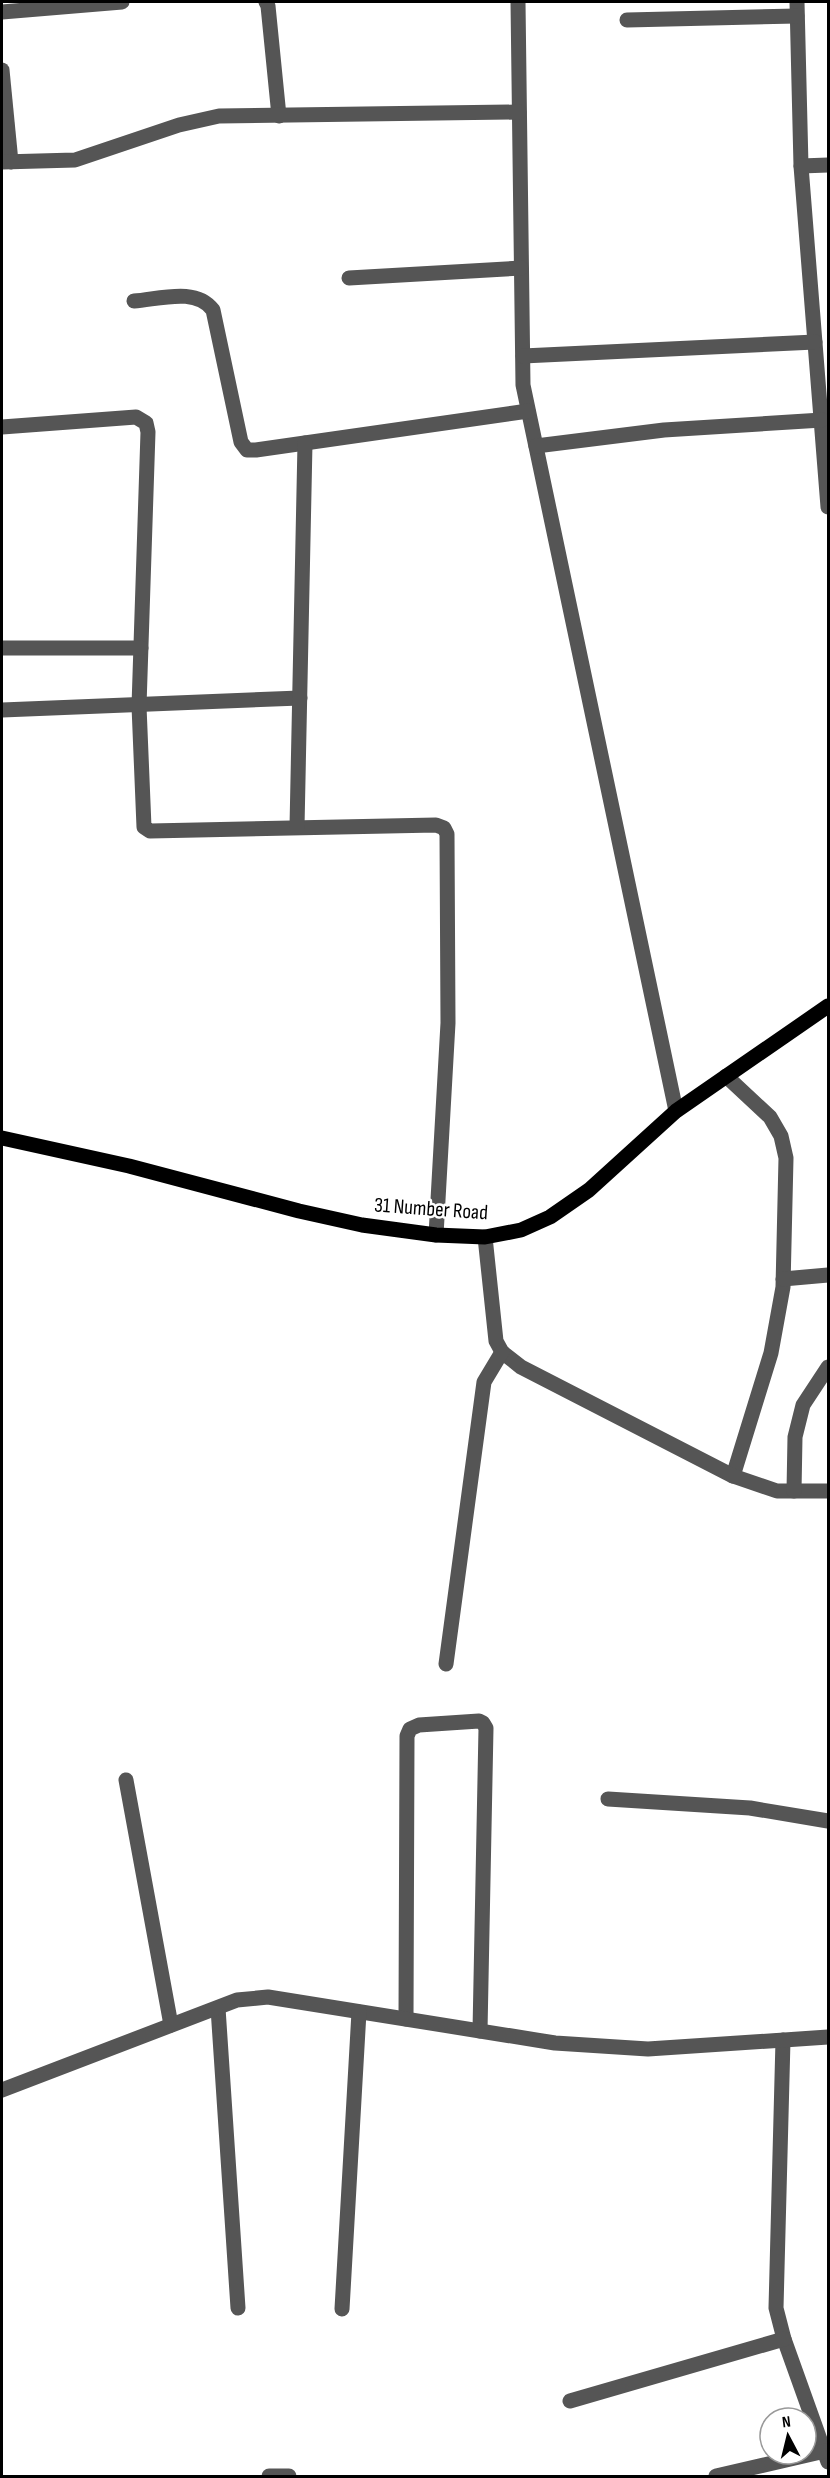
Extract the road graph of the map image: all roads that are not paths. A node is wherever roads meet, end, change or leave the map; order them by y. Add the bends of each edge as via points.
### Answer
1 (122, 2) edge
2 (266, 2) edge
3 (518, 2) edge
4 (797, 9) edge
5 (2, 12) edge
6 (627, 20) dead end
7 (2, 70) edge
8 (519, 112) junction
9 (279, 116) junction
10 (6, 162) edge
11 (801, 165) junction
12 (828, 165) edge
13 (521, 268) junction
14 (349, 278) dead end
15 (134, 301) dead end
16 (815, 342) junction
17 (523, 356) junction
18 (528, 411) junction
19 (822, 420) junction
20 (2, 427) edge
21 (305, 443) junction
22 (536, 446) junction
23 (828, 507) edge
24 (2, 648) edge
25 (141, 648) junction
26 (300, 698) junction
27 (139, 706) junction
28 (2, 710) edge
29 (297, 827) junction
30 (828, 1006) edge
31 (726, 1076) junction
32 (676, 1110) junction
33 (2, 1138) edge
34 (436, 1235) junction
35 (485, 1237) junction
36 (828, 1275) edge
37 (783, 1279) junction
38 (502, 1352) junction
39 (828, 1367) edge
40 (733, 1476) junction
41 (794, 1491) junction
42 (828, 1491) edge
43 (446, 1664) dead end
44 (126, 1780) dead end
45 (608, 1799) dead end
46 (828, 1821) edge
47 (218, 2008) junction
48 (359, 2012) junction
49 (406, 2019) junction
50 (171, 2025) junction
51 (480, 2031) junction
52 (828, 2037) edge
53 (783, 2040) junction
54 (2, 2090) edge
55 (237, 2308) dead end
56 (342, 2309) dead end
57 (784, 2339) junction
58 (570, 2400) dead end
59 (826, 2457) edge
60 (269, 2476) edge
61 (289, 2476) edge
62 (716, 2476) edge

1 - 5 street
2 - 9 street
3 - 8 street
4 - 6 street
4 - 11 street
7 - 10 street
8 - 9 street
8 - 13 street
9 - 10 street via 219,116 179,125 75,160
11 - 12 street
11 - 16 street
13 - 14 street
13 - 17 street
15 - 21 street via 195,296 207,300 213,310 241,442 247,450
16 - 17 street
16 - 19 street
17 - 18 street
18 - 21 street
18 - 22 street
19 - 22 street via 664,430
19 - 23 street
20 - 25 street via 136,417 146,423
21 - 26 street
22 - 32 street
24 - 25 street
25 - 27 street
26 - 27 street
26 - 29 street
27 - 28 street
27 - 29 street via 144,827 150,831
29 - 34 street via 436,825 447,834 448,1023
30 - 31 main road, 31 Number Road
31 - 32 main road, 31 Number Road
31 - 37 street via 770,1116 781,1136 786,1158
32 - 35 main road, 31 Number Road via 589,1190 550,1217 521,1230
33 - 34 main road, 31 Number Road via 129,1166 299,1211
34 - 35 main road, 31 Number Road
35 - 38 street via 496,1341
36 - 37 street
37 - 40 street via 771,1353
38 - 40 street via 521,1367
38 - 43 street via 484,1382
39 - 41 street via 803,1405 795,1437
40 - 41 street via 777,1491
41 - 42 street
44 - 50 street
45 - 46 street via 750,1808
47 - 48 street via 237,2000 268,1997
47 - 50 street
47 - 55 street
48 - 49 street
48 - 56 street
49 - 51 street
49 - 51 street via 407,1736 418,1725 479,1721 486,1728
50 - 54 street
51 - 53 street via 555,2043 648,2049
52 - 53 street
53 - 57 street via 776,2308
57 - 58 street
57 - 59 street
59 - 62 street
60 - 61 street

